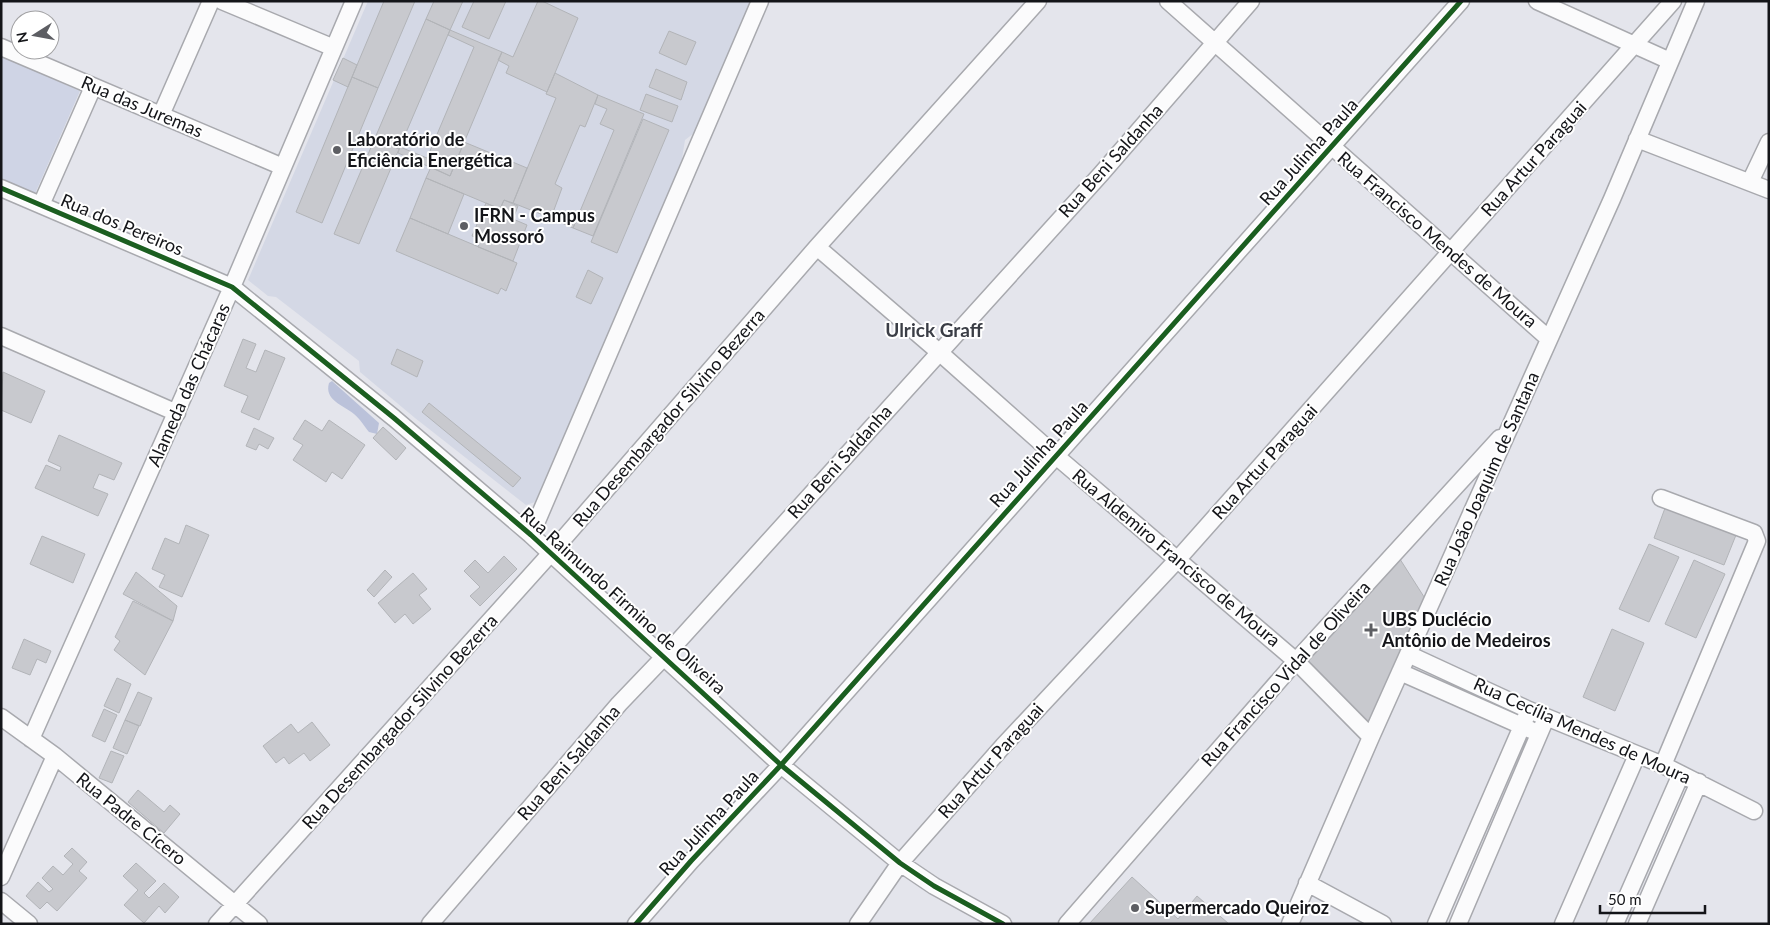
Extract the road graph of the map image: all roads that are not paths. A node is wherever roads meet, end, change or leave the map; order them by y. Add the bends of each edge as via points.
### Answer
1 (211, 1) edge
2 (222, 1) edge
3 (354, 1) edge
4 (760, 1) edge
5 (1038, 1) edge
6 (1168, 1) edge
7 (1252, 1) edge
8 (1461, 1) edge
9 (1537, 1) edge
10 (1674, 1) edge
11 (1696, 1) edge
12 (1215, 43) junction
13 (1634, 46) junction
14 (1, 47) edge
15 (334, 48) junction
16 (1670, 61) junction
17 (93, 86) junction
18 (161, 115) junction
19 (1637, 139) junction
20 (1769, 142) edge
21 (1332, 148) junction
22 (283, 167) junction
23 (1750, 182) junction
24 (1, 188) edge
25 (1769, 190) edge
26 (41, 205) junction
27 (817, 248) junction
28 (1451, 252) junction
29 (232, 287) junction
30 (1, 336) edge
31 (1549, 340) junction
32 (939, 352) junction
33 (177, 413) junction
34 (1509, 428) junction
35 (1056, 456) junction
36 (1661, 498) dead end
37 (531, 535) junction
38 (551, 553) junction
39 (1178, 559) junction
40 (1408, 654) junction
41 (664, 657) junction
42 (1296, 661) junction
43 (1400, 672) junction
44 (1529, 710) junction
45 (1, 717) edge
46 (1546, 718) junction
47 (1522, 727) junction
48 (1539, 734) junction
49 (1370, 737) junction
50 (31, 739) junction
51 (1637, 755) junction
52 (55, 756) junction
53 (781, 765) junction
54 (1663, 765) junction
55 (1681, 774) junction
56 (1699, 782) junction
57 (1754, 811) dead end
58 (900, 863) junction
59 (1, 878) edge
60 (1307, 883) junction
61 (1, 900) edge
62 (235, 905) junction
63 (1000, 923) edge
64 (29, 924) edge
65 (217, 924) edge
66 (259, 924) edge
67 (430, 924) edge
68 (636, 924) edge
69 (858, 924) edge
70 (1067, 924) edge
71 (1290, 924) edge
72 (1383, 924) edge
73 (1436, 924) edge
74 (1458, 924) edge
75 (1563, 924) edge
76 (1616, 924) edge
77 (1637, 924) edge

1 - 18 street
2 - 15 street
3 - 15 street, Alameda das Chácaras
4 - 37 street
5 - 27 street, Rua Desembargador Silvino Bezerra
6 - 12 street, Rua Francisco Mendes de Moura
7 - 12 street, Rua Beni Saldanha
8 - 21 street, Rua Julinha Paula
9 - 13 street
10 - 13 street, Rua Artur Paraguai
11 - 16 street, Rua João Joaquim de Santana
12 - 21 street, Rua Francisco Mendes de Moura
12 - 32 street, Rua Beni Saldanha
13 - 16 street
13 - 28 street, Rua Artur Paraguai
14 - 17 street, Rua das Juremas
15 - 22 street, Alameda das Chácaras
16 - 19 street, Rua João Joaquim de Santana
17 - 18 street, Rua das Juremas
17 - 26 street
18 - 22 street, Rua das Juremas
19 - 23 street
19 - 31 street, Rua João Joaquim de Santana
20 - 23 street
21 - 28 street, Rua Francisco Mendes de Moura
21 - 35 street, Rua Julinha Paula
22 - 29 street, Alameda das Chácaras
23 - 25 street
24 - 26 street, Rua dos Pereiros
26 - 29 street, Rua dos Pereiros
27 - 32 street, Rua Aldemiro Francisco de Moura
27 - 38 street, Rua Desembargador Silvino Bezerra
28 - 31 street, Rua Francisco Mendes de Moura
28 - 39 street, Rua Artur Paraguai
29 - 33 street, Alameda das Chácaras
29 - 37 street, Rua Raimundo Firmino de Oliveira via 394,418
30 - 33 street
31 - 34 street, Rua João Joaquim de Santana
32 - 35 street, Rua Aldemiro Francisco de Moura
32 - 41 street, Rua Beni Saldanha
33 - 50 street, Alameda das Chácaras
34 - 40 street, Rua João Joaquim de Santana
34 - 42 street, Rua Francisco Vidal de Oliveira
35 - 39 street, Rua Aldemiro Francisco de Moura
35 - 53 street, Rua Julinha Paula
36 - 54 street via 1754,533 1757,542
37 - 38 street, Rua Raimundo Firmino de Oliveira
38 - 41 street, Rua Raimundo Firmino de Oliveira
38 - 62 street, Rua Desembargador Silvino Bezerra
39 - 42 street, Rua Aldemiro Francisco de Moura
39 - 58 street, Rua Artur Paraguai via 1003,746
40 - 43 street, Rua João Joaquim de Santana
40 - 44 street, Rua Cecília Mendes de Moura
41 - 53 street, Rua Raimundo Firmino de Oliveira
41 - 67 street, Rua Beni Saldanha via 619,704
42 - 49 street, Rua Aldemiro Francisco de Moura
42 - 70 street, Rua Francisco Vidal de Oliveira
43 - 47 street, Rua Cecília Mendes de Moura
43 - 49 street, Rua João Joaquim de Santana
44 - 46 street, Rua Cecília Mendes de Moura
44 - 47 street
45 - 50 street, Rua Padre Cícero
46 - 48 street
46 - 51 street, Rua Cecília Mendes de Moura
47 - 48 street, Rua Cecília Mendes de Moura
47 - 73 street
48 - 74 street
49 - 60 street, Rua João Joaquim de Santana
50 - 52 street, Rua Padre Cícero
51 - 54 street, Rua Cecília Mendes de Moura
51 - 75 street
52 - 59 street
52 - 62 street, Rua Padre Cícero
53 - 58 street, Rua Raimundo Firmino de Oliveira
53 - 68 street, Rua Julinha Paula
54 - 55 street, Rua Cecília Mendes de Moura
55 - 56 street, Rua Cecília Mendes de Moura
55 - 76 street
56 - 57 street, Rua Cecília Mendes de Moura
56 - 77 street
58 - 63 street, Rua Raimundo Firmino de Oliveira
58 - 69 street, Rua Artur Paraguai
60 - 71 street, Rua João Joaquim de Santana
60 - 72 street
61 - 64 street
62 - 65 street, Rua Desembargador Silvino Bezerra
62 - 66 street, Rua Padre Cícero

